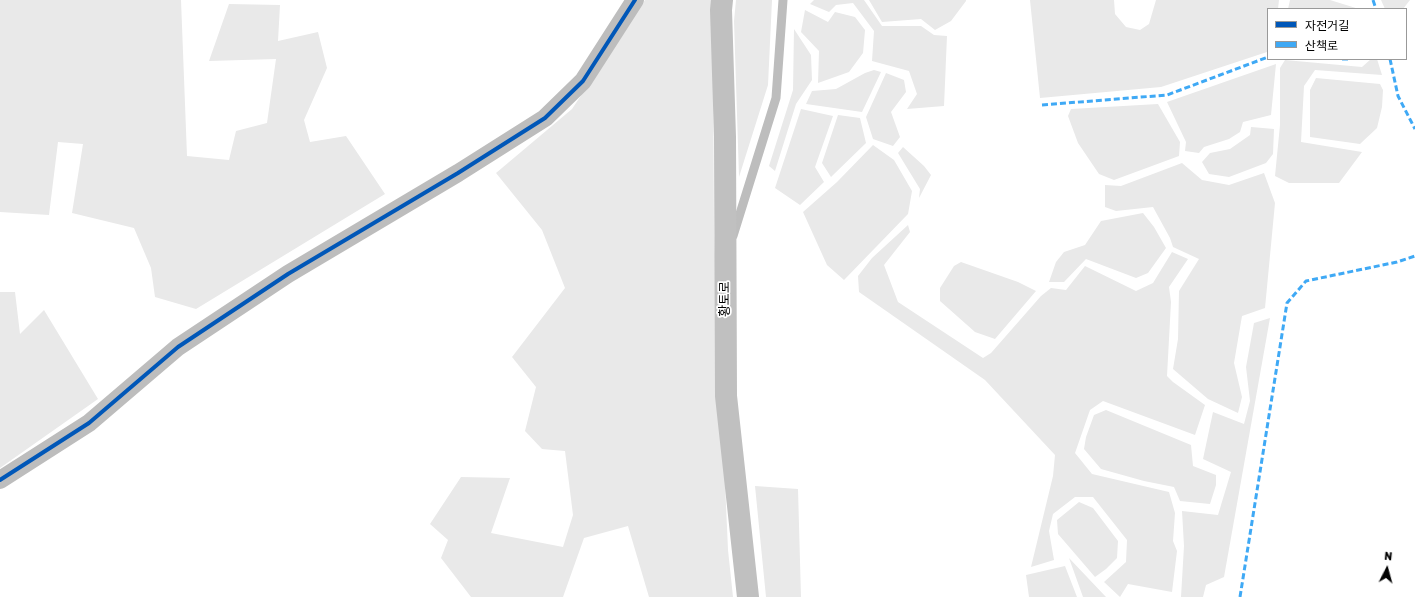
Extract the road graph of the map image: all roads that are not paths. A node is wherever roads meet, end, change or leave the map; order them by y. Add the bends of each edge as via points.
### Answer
1 (634, 0) edge
2 (722, 0) edge
3 (783, 0) edge
4 (725, 263) junction
5 (0, 480) edge
6 (748, 597) edge

1 - 5 street via 583,81 545,118 458,174 281,278 178,347 89,424
2 - 4 main road, 황토로 via 720,10 725,137
3 - 4 lane via 776,98
4 - 6 main road, 황토로 via 726,396

